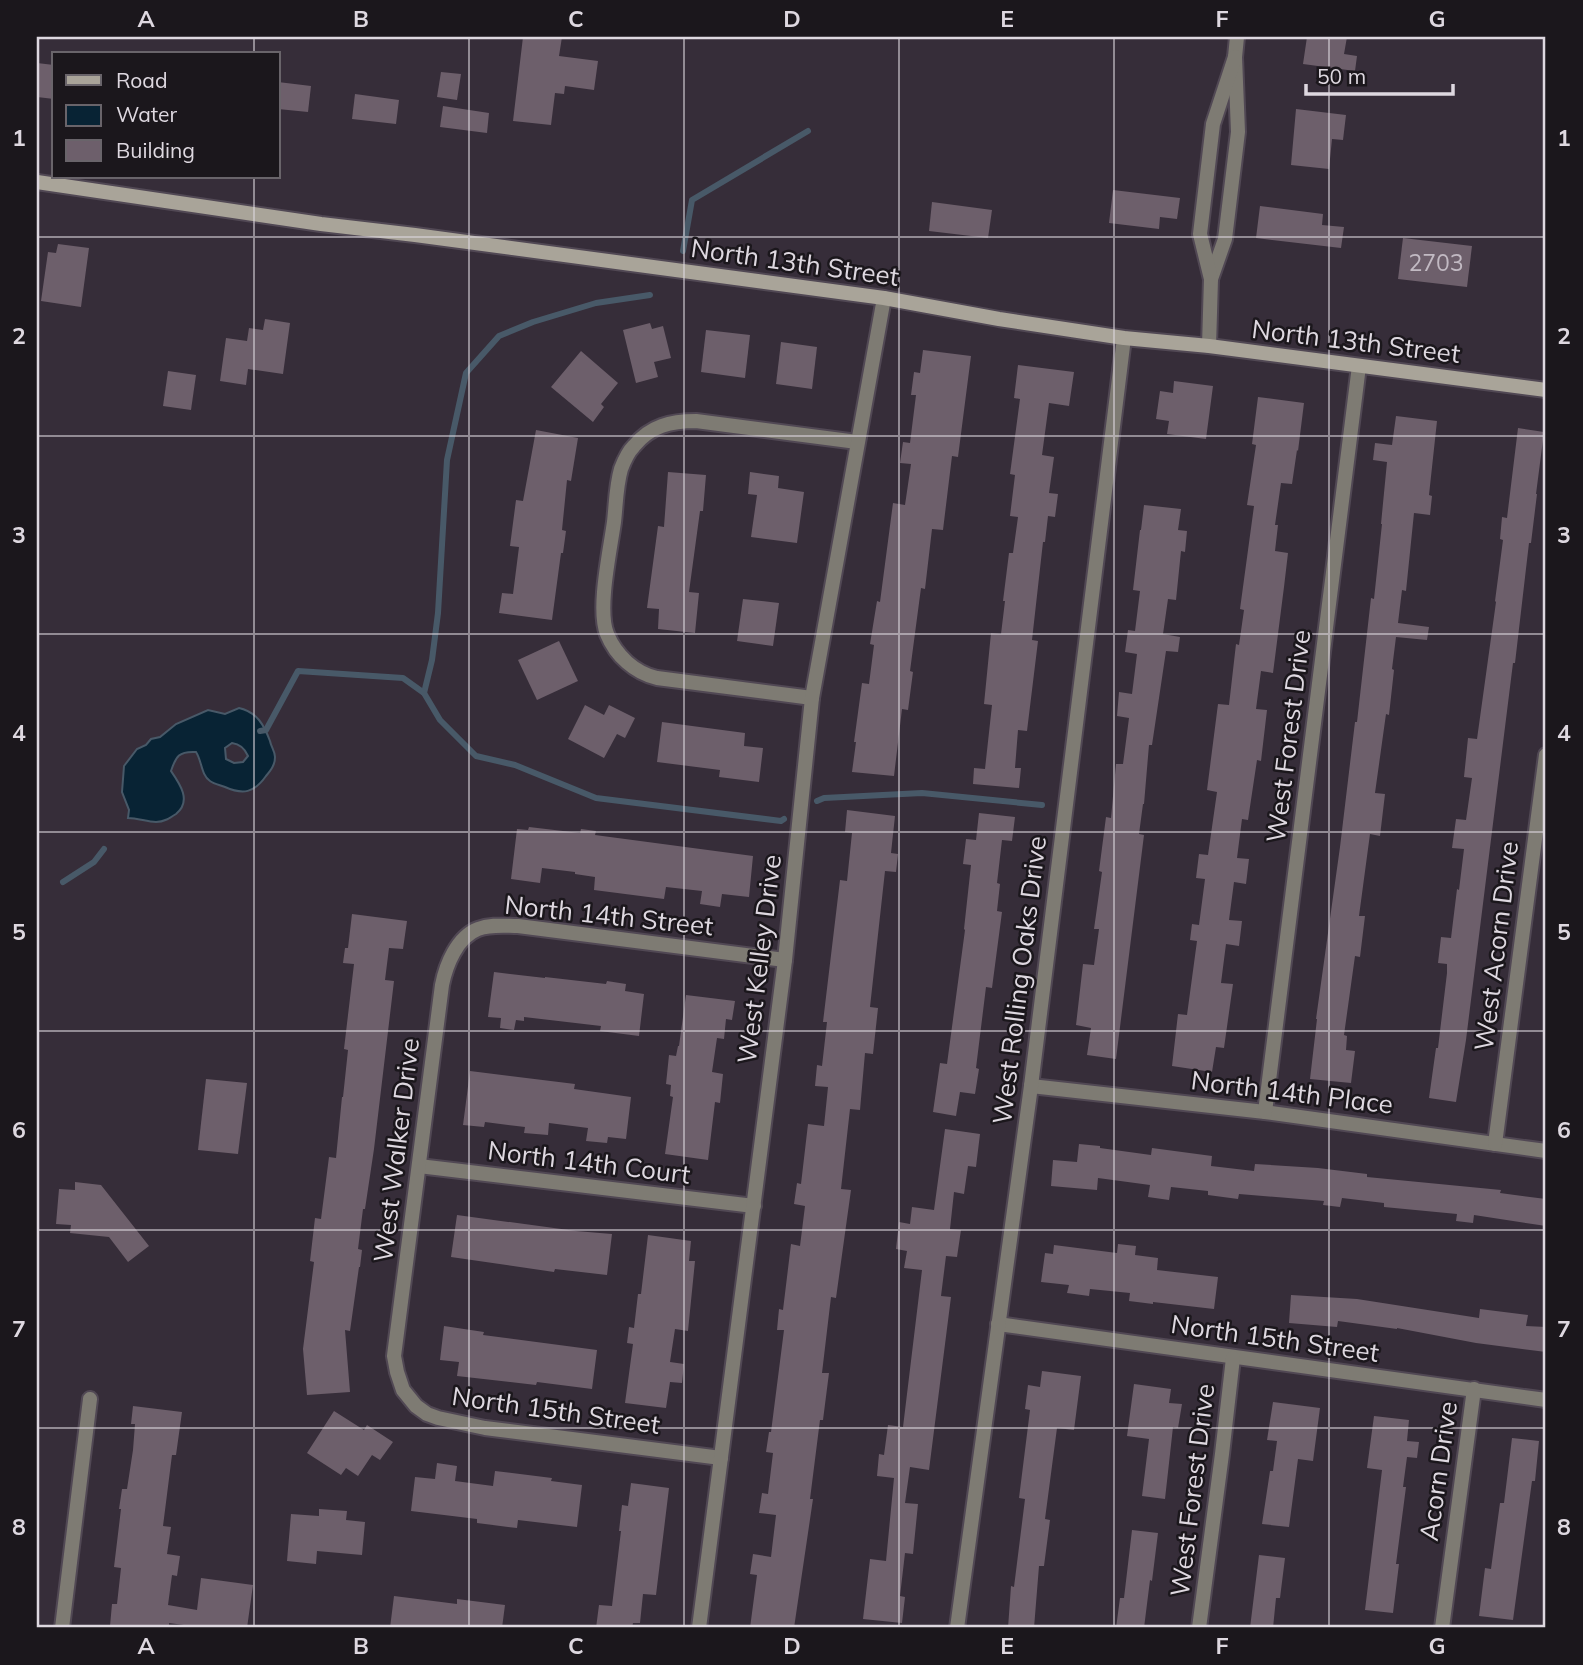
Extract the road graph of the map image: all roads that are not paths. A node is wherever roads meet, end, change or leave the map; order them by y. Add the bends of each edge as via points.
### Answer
1 (1237, 37) edge
2 (1235, 57) junction
3 (37, 182) edge
4 (1211, 279) junction
5 (884, 298) junction
6 (1124, 338) junction
7 (1209, 346) junction
8 (1359, 366) junction
9 (1546, 390) edge
10 (857, 442) junction
11 (812, 698) junction
12 (1546, 755) edge
13 (470, 933) joint
14 (785, 960) junction
15 (1031, 1086) junction
16 (1265, 1112) junction
17 (1495, 1144) junction
18 (1546, 1151) edge
19 (419, 1166) junction
20 (754, 1206) junction
21 (998, 1324) junction
22 (1233, 1358) junction
23 (400, 1381) joint
24 (1474, 1389) junction
25 (90, 1399) dead end
26 (1546, 1399) edge
27 (721, 1458) junction
28 (62, 1628) edge
29 (699, 1628) edge
30 (957, 1628) edge
31 (1199, 1628) edge
32 (1441, 1628) edge

1 - 2 street
2 - 4 street via 1238,132 1225,239
2 - 4 street via 1213,124 1200,234
3 - 5 street, North 13th Street
4 - 7 street
5 - 6 street, North 13th Street
5 - 10 street, West Kelley Drive
6 - 7 street, North 13th Street
6 - 15 street, West Rolling Oaks Drive
7 - 8 street, North 13th Street
8 - 9 street, North 13th Street
8 - 16 street, West Forest Drive
10 - 11 street, West Kelley Drive
10 - 11 street via 682,421 645,434 621,469 604,596 607,634 619,654 636,670 657,678
11 - 14 street, West Kelley Drive
12 - 17 street, West Acorn Drive
13 - 14 street, North 14th Street via 493,926 518,926
13 - 19 street, West Walker Drive via 449,961 442,985
14 - 20 street, West Kelley Drive
15 - 16 street, North 14th Place
15 - 21 street, West Rolling Oaks Drive
16 - 17 street, North 14th Place
17 - 18 street, North 14th Place
19 - 20 street, North 14th Court
19 - 23 street, West Walker Drive via 394,1356
20 - 27 street, West Kelley Drive
21 - 22 street, North 15th Street
21 - 30 street, West Rolling Oaks Drive
22 - 24 street, North 15th Street
22 - 31 street, West Forest Drive
23 - 27 street, North 15th Street via 416,1406 438,1418
24 - 26 street, North 15th Street
24 - 32 street, Acorn Drive
25 - 28 street
27 - 29 street, West Kelley Drive

